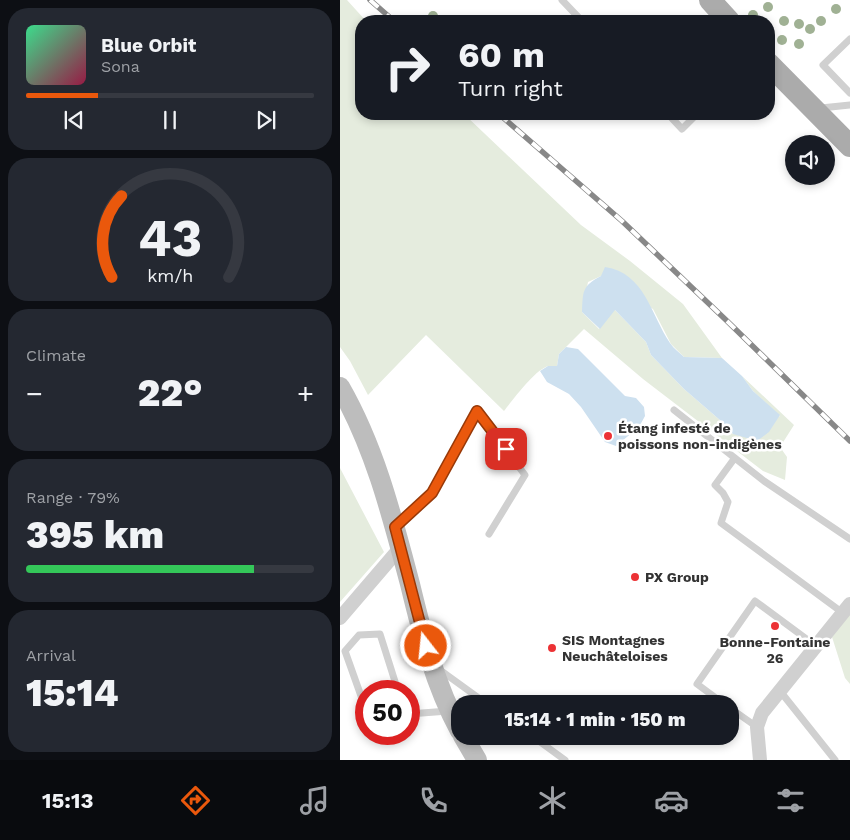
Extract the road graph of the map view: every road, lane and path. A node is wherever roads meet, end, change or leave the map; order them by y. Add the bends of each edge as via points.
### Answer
1 (562, 0) edge
2 (710, 0) edge
3 (576, 15) edge
4 (724, 15) edge
5 (850, 39) edge
6 (775, 70) edge
7 (850, 93) edge
8 (850, 105) edge
9 (813, 109) junction
10 (674, 120) edge
11 (691, 120) edge
12 (850, 146) edge
13 (340, 387) edge
14 (674, 410) dead end
15 (734, 459) junction
16 (395, 527) junction
17 (489, 534) dead end
18 (850, 539) edge
19 (400, 548) junction
20 (846, 609) edge
21 (340, 618) edge
22 (816, 646) junction
23 (431, 664) junction
24 (355, 680) edge
25 (395, 680) edge
26 (780, 691) junction
27 (474, 695) edge
28 (712, 695) edge
29 (450, 711) joint
30 (420, 713) edge
31 (739, 714) edge
32 (757, 726) junction
33 (468, 745) edge
34 (544, 745) edge
35 (477, 760) edge
36 (565, 760) edge
37 (760, 760) edge
38 (836, 760) edge

1 - 3 lane
2 - 4 main road
5 - 7 lane via 823,65
6 - 9 main road
8 - 9 lane
9 - 12 main road
10 - 11 lane via 682,129
13 - 16 main road via 371,451
14 - 15 lane
15 - 18 lane
15 - 20 lane via 715,485 728,502 721,523
16 - 17 lane via 432,493 477,411 525,475
16 - 19 main road
19 - 21 street
19 - 23 main road
20 - 22 street
22 - 26 street
22 - 28 lane via 755,601 697,684
23 - 27 lane
23 - 29 main road
24 - 25 lane via 345,651 359,635 380,634
26 - 32 street via 762,713
26 - 38 lane
29 - 30 lane
31 - 32 lane
32 - 37 street
33 - 35 main road
34 - 36 lane

